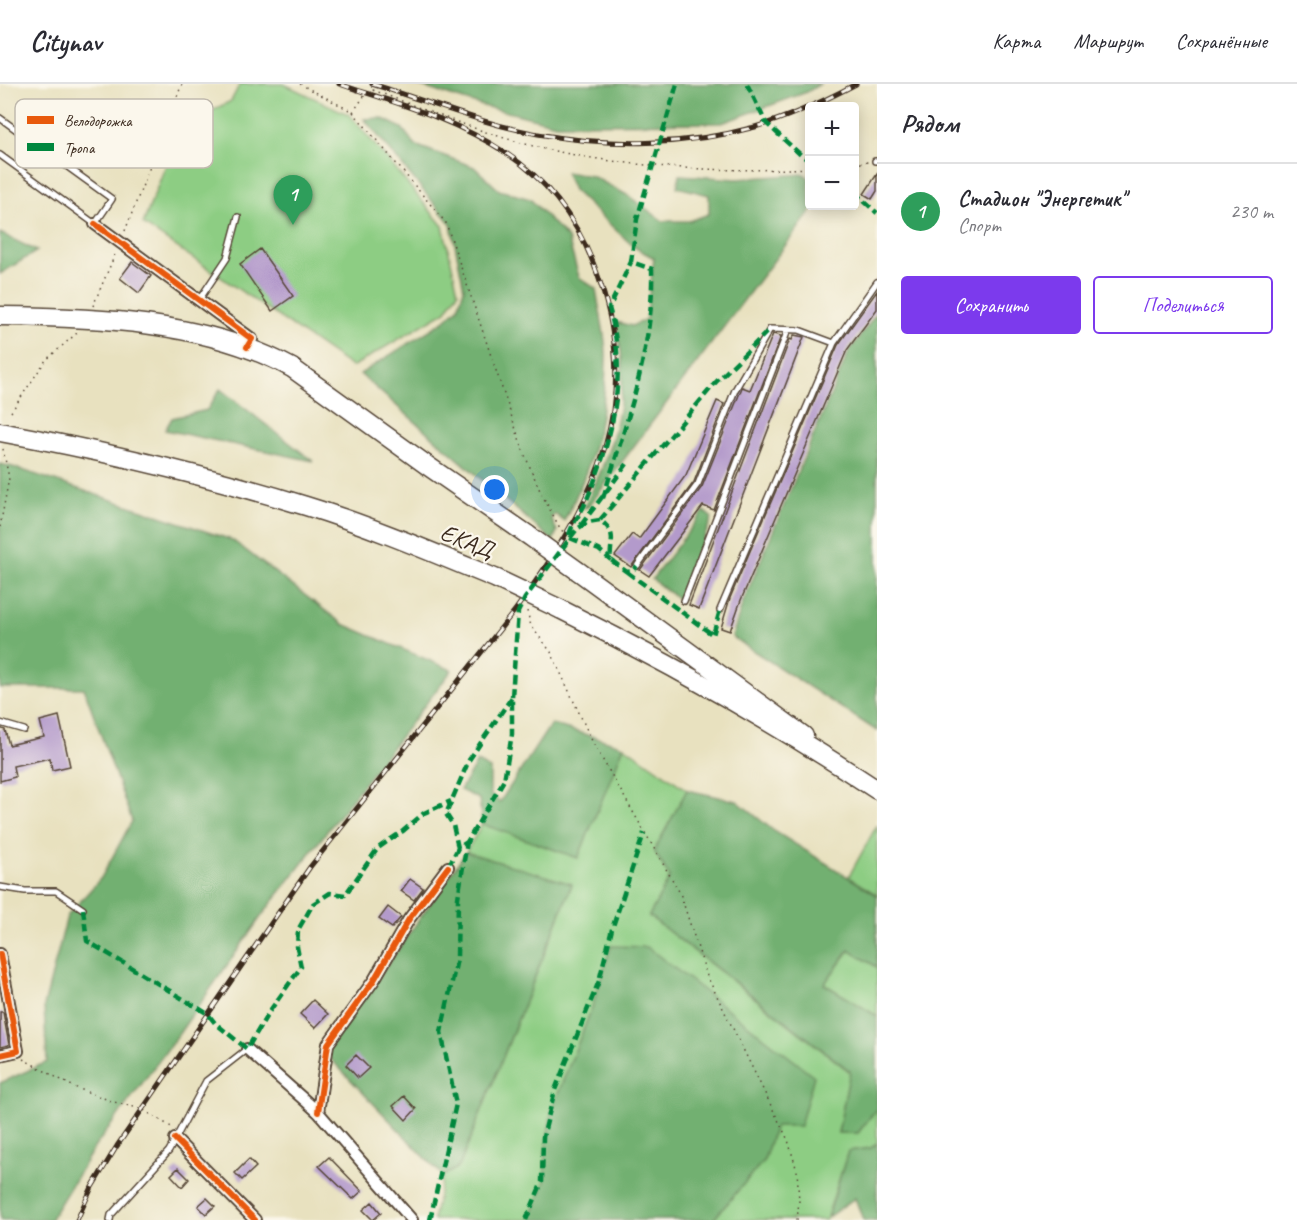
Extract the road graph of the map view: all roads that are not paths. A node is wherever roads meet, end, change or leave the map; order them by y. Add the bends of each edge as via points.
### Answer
1 (0, 118) edge
2 (15, 129) edge
3 (0, 155) edge
4 (15, 166) edge
5 (18, 168) edge
6 (69, 168) edge
7 (238, 217) dead end
8 (95, 224) junction
9 (877, 282) edge
10 (199, 300) junction
11 (0, 316) edge
12 (788, 330) junction
13 (834, 344) junction
14 (247, 347) junction
15 (2, 440) edge
16 (637, 566) dead end
17 (684, 601) dead end
18 (720, 610) dead end
19 (0, 723) edge
20 (24, 730) dead end
21 (843, 768) junction
22 (877, 790) edge
23 (448, 867) dead end
24 (0, 887) edge
25 (83, 909) dead end
26 (0, 954) edge
27 (248, 1049) joint
28 (0, 1054) edge
29 (318, 1112) junction
30 (175, 1139) junction
31 (110, 1220) edge
32 (255, 1220) edge
33 (412, 1220) edge

1 - 2 lane
3 - 4 lane
5 - 8 lane
6 - 8 lane via 112,199
7 - 10 lane via 227,258
8 - 10 street
9 - 13 lane
10 - 14 street via 252,339
11 - 14 main road via 174,329
12 - 13 lane via 800,330
12 - 16 lane via 770,329 735,390 698,484
12 - 17 lane
13 - 18 lane
14 - 21 main road, bridge via 292,368 528,535
15 - 21 main road, ЕКАД, bridge via 71,445 188,473 307,506 419,547 560,609 694,679
19 - 20 lane
21 - 22 main road, ЕКАД
23 - 29 street via 328,1044
24 - 25 lane via 56,891
26 - 28 street via 18,1051
27 - 29 street
27 - 30 lane via 207,1081
29 - 33 street
30 - 31 lane via 170,1151
30 - 32 street

